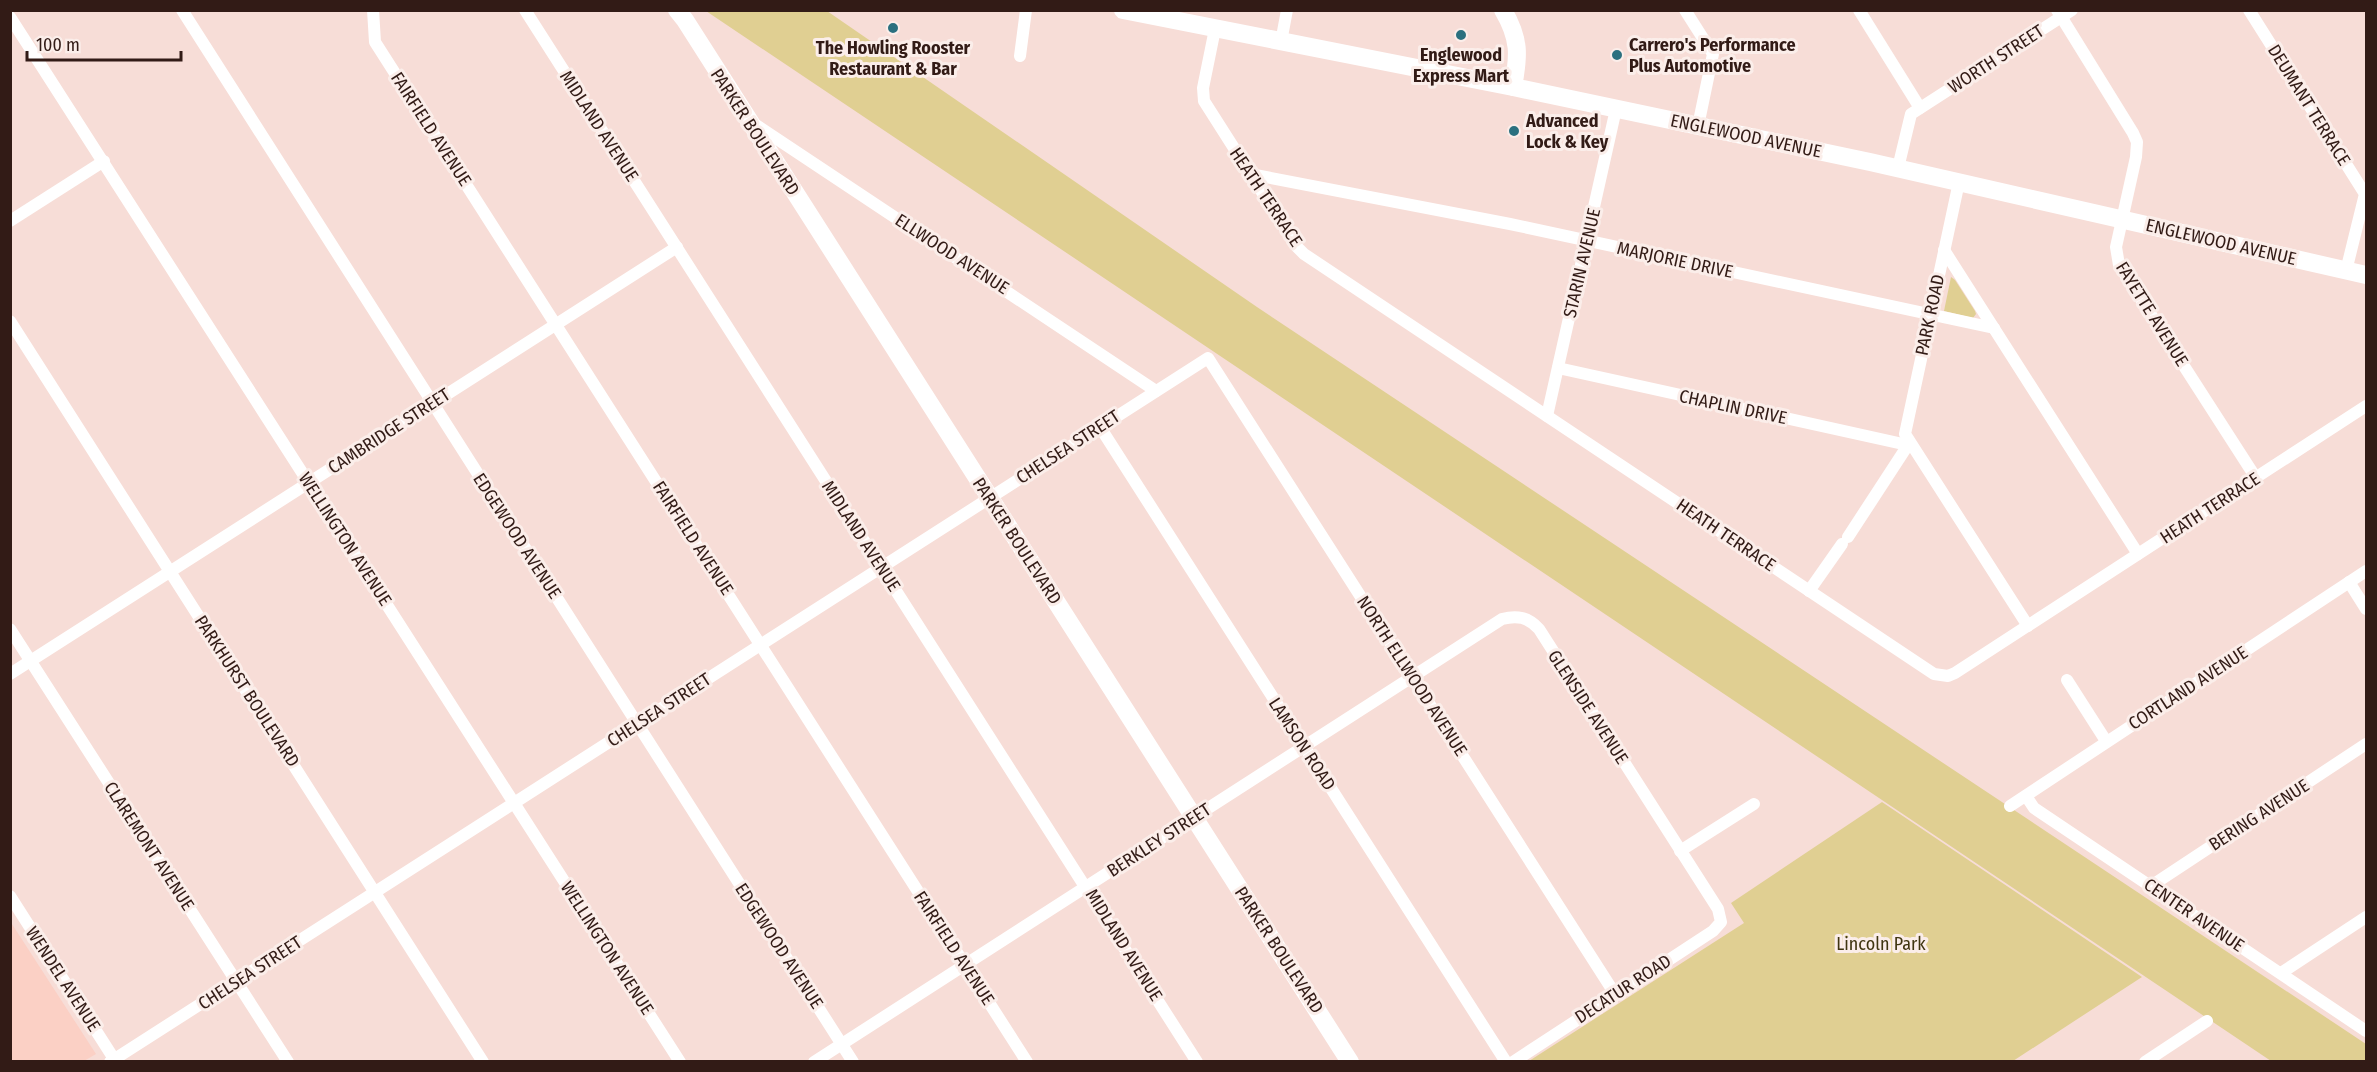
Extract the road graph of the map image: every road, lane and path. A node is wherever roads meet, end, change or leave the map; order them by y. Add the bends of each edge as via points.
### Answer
1 (182, 10) edge
2 (373, 10) edge
3 (525, 10) edge
4 (1026, 10) edge
5 (1124, 10) edge
6 (1287, 10) edge
7 (1503, 10) edge
8 (1685, 10) edge
9 (1858, 10) edge
10 (2072, 10) edge
11 (2249, 10) edge
12 (682, 14) edge
13 (2059, 14) edge
14 (10, 17) edge
15 (1215, 29) junction
16 (1281, 42) junction
17 (1020, 56) dead end
18 (1513, 87) junction
19 (1920, 108) junction
20 (1616, 109) junction
21 (747, 119) junction
22 (1698, 126) junction
23 (104, 161) junction
24 (1898, 168) junction
25 (1250, 174) junction
26 (1959, 182) junction
27 (2122, 219) junction
28 (10, 221) edge
29 (1587, 242) junction
30 (677, 247) junction
31 (1944, 250) junction
32 (2346, 271) junction
33 (2367, 275) edge
34 (1930, 315) junction
35 (10, 321) edge
36 (556, 324) junction
37 (1994, 328) junction
38 (1208, 358) joint
39 (1558, 369) junction
40 (1156, 391) junction
41 (432, 404) junction
42 (2367, 406) edge
43 (1547, 416) junction
44 (1100, 427) junction
45 (1910, 445) junction
46 (2256, 478) junction
47 (309, 483) junction
48 (990, 498) junction
49 (2138, 554) junction
50 (882, 568) junction
51 (2367, 571) edge
52 (171, 572) junction
53 (2349, 582) junction
54 (1809, 591) junction
55 (2367, 609) edge
56 (2028, 626) junction
57 (10, 629) edge
58 (760, 645) junction
59 (31, 661) junction
60 (10, 674) edge
61 (1412, 677) junction
62 (2067, 680) dead end
63 (637, 723) junction
64 (2106, 741) junction
65 (2367, 744) edge
66 (1304, 747) junction
67 (2026, 796) junction
68 (514, 802) junction
69 (1754, 804) dead end
70 (2010, 806) dead end
71 (1194, 818) junction
72 (1680, 851) junction
73 (2151, 886) junction
74 (1087, 887) junction
75 (375, 891) junction
76 (10, 896) edge
77 (1719, 909) joint
78 (2367, 916) edge
79 (965, 965) junction
80 (2281, 973) junction
81 (238, 981) junction
82 (1616, 994) junction
83 (2207, 1020) dead end
84 (2367, 1030) edge
85 (842, 1044) junction
86 (114, 1061) edge
87 (2146, 1061) edge
88 (288, 1062) edge
89 (483, 1062) edge
90 (680, 1062) edge
91 (814, 1062) edge
92 (853, 1062) edge
93 (1027, 1062) edge
94 (1197, 1062) edge
95 (1350, 1062) edge
96 (1506, 1062) edge
97 (1513, 1062) edge

1 - 41 street, EDGEWOOD AVENUE
2 - 36 street, FAIRFIELD AVENUE via 375,42
3 - 30 street, MIDLAND AVENUE
4 - 17 street
5 - 15 street, ENGLEWOOD AVENUE
6 - 16 street
7 - 18 street via 1518,48
8 - 22 street via 1713,54
9 - 19 street
10 - 13 street, WORTH STREET
11 - 32 street, DEUMANT TERRACE via 2365,194
12 - 21 street, PARKER BOULEVARD
13 - 19 street, WORTH STREET
13 - 27 street, FAYETTE AVENUE via 2136,142
14 - 23 street, WELLINGTON AVENUE
15 - 16 street, ENGLEWOOD AVENUE
15 - 25 street, HEATH TERRACE via 1203,94 1207,107
16 - 18 street, ENGLEWOOD AVENUE
18 - 20 street, ENGLEWOOD AVENUE
19 - 24 street via 1911,114
20 - 22 street, ENGLEWOOD AVENUE
20 - 29 street, STARIN AVENUE
21 - 40 street, ELLWOOD AVENUE
21 - 48 street, PARKER BOULEVARD
22 - 24 street, ENGLEWOOD AVENUE
23 - 28 street
23 - 47 street, WELLINGTON AVENUE
24 - 26 street, ENGLEWOOD AVENUE
25 - 29 street, MARJORIE DRIVE
25 - 43 street, HEATH TERRACE via 1304,254
26 - 27 street, ENGLEWOOD AVENUE
26 - 31 street, PARK ROAD
27 - 32 street, ENGLEWOOD AVENUE
27 - 46 street, FAYETTE AVENUE via 2116,247 2120,265
29 - 34 street, MARJORIE DRIVE
29 - 39 street, STARIN AVENUE
30 - 36 street, CAMBRIDGE STREET
30 - 50 street, MIDLAND AVENUE
31 - 34 street, PARK ROAD
31 - 37 street
32 - 33 street, ENGLEWOOD AVENUE
34 - 37 street, MARJORIE DRIVE
34 - 45 street, PARK ROAD via 1905,434
35 - 52 street, PARKHURST BOULEVARD
36 - 41 street, CAMBRIDGE STREET
36 - 58 street, FAIRFIELD AVENUE
37 - 49 street
38 - 40 street, CHELSEA STREET
38 - 61 street, NORTH ELLWOOD AVENUE
39 - 43 street, STARIN AVENUE
39 - 45 street, CHAPLIN DRIVE
40 - 44 street, CHELSEA STREET
41 - 47 street, CAMBRIDGE STREET
41 - 63 street, EDGEWOOD AVENUE
42 - 46 street, HEATH TERRACE
43 - 54 street, HEATH TERRACE
44 - 48 street, CHELSEA STREET
44 - 66 street, LAMSON ROAD
45 - 54 street
45 - 56 street
46 - 49 street, HEATH TERRACE
47 - 52 street, CAMBRIDGE STREET
47 - 68 street, WELLINGTON AVENUE
48 - 50 street, CHELSEA STREET
48 - 71 street, PARKER BOULEVARD
49 - 56 street, HEATH TERRACE
50 - 58 street, CHELSEA STREET
50 - 74 street, MIDLAND AVENUE
51 - 53 street, CORTLAND AVENUE
52 - 59 street, CAMBRIDGE STREET
52 - 75 street, PARKHURST BOULEVARD
53 - 55 street
53 - 64 street, CORTLAND AVENUE
54 - 56 street, HEATH TERRACE via 1934,675 1955,673
57 - 59 street, CLAREMONT AVENUE
58 - 63 street, CHELSEA STREET
58 - 79 street, FAIRFIELD AVENUE
59 - 60 street, CAMBRIDGE STREET
59 - 81 street, CLAREMONT AVENUE
61 - 66 street, BERKLEY STREET
61 - 72 street, GLENSIDE AVENUE via 1502,619 1527,619 1539,629
61 - 82 street, NORTH ELLWOOD AVENUE
62 - 64 street
63 - 68 street, CHELSEA STREET
63 - 85 street, EDGEWOOD AVENUE
64 - 67 street, CORTLAND AVENUE
65 - 73 street, BERING AVENUE
66 - 71 street, BERKLEY STREET
66 - 96 street, LAMSON ROAD
67 - 70 street, CORTLAND AVENUE
67 - 73 street, CENTER AVENUE via 2034,808
68 - 75 street, CHELSEA STREET
68 - 90 street, WELLINGTON AVENUE
69 - 72 street
71 - 74 street, BERKLEY STREET
71 - 95 street, PARKER BOULEVARD
72 - 77 street, GLENSIDE AVENUE
73 - 80 street, CENTER AVENUE
74 - 79 street, BERKLEY STREET
74 - 94 street, MIDLAND AVENUE
75 - 81 street, CHELSEA STREET
75 - 89 street, PARKHURST BOULEVARD
76 - 86 street, WENDEL AVENUE
77 - 82 street, DECATUR ROAD via 1718,928
78 - 80 street
79 - 85 street, BERKLEY STREET
79 - 93 street, FAIRFIELD AVENUE
80 - 84 street, CENTER AVENUE
81 - 86 street, CHELSEA STREET
81 - 88 street, CLAREMONT AVENUE
82 - 97 street, DECATUR ROAD
83 - 87 street
85 - 91 street, BERKLEY STREET
85 - 92 street, EDGEWOOD AVENUE

